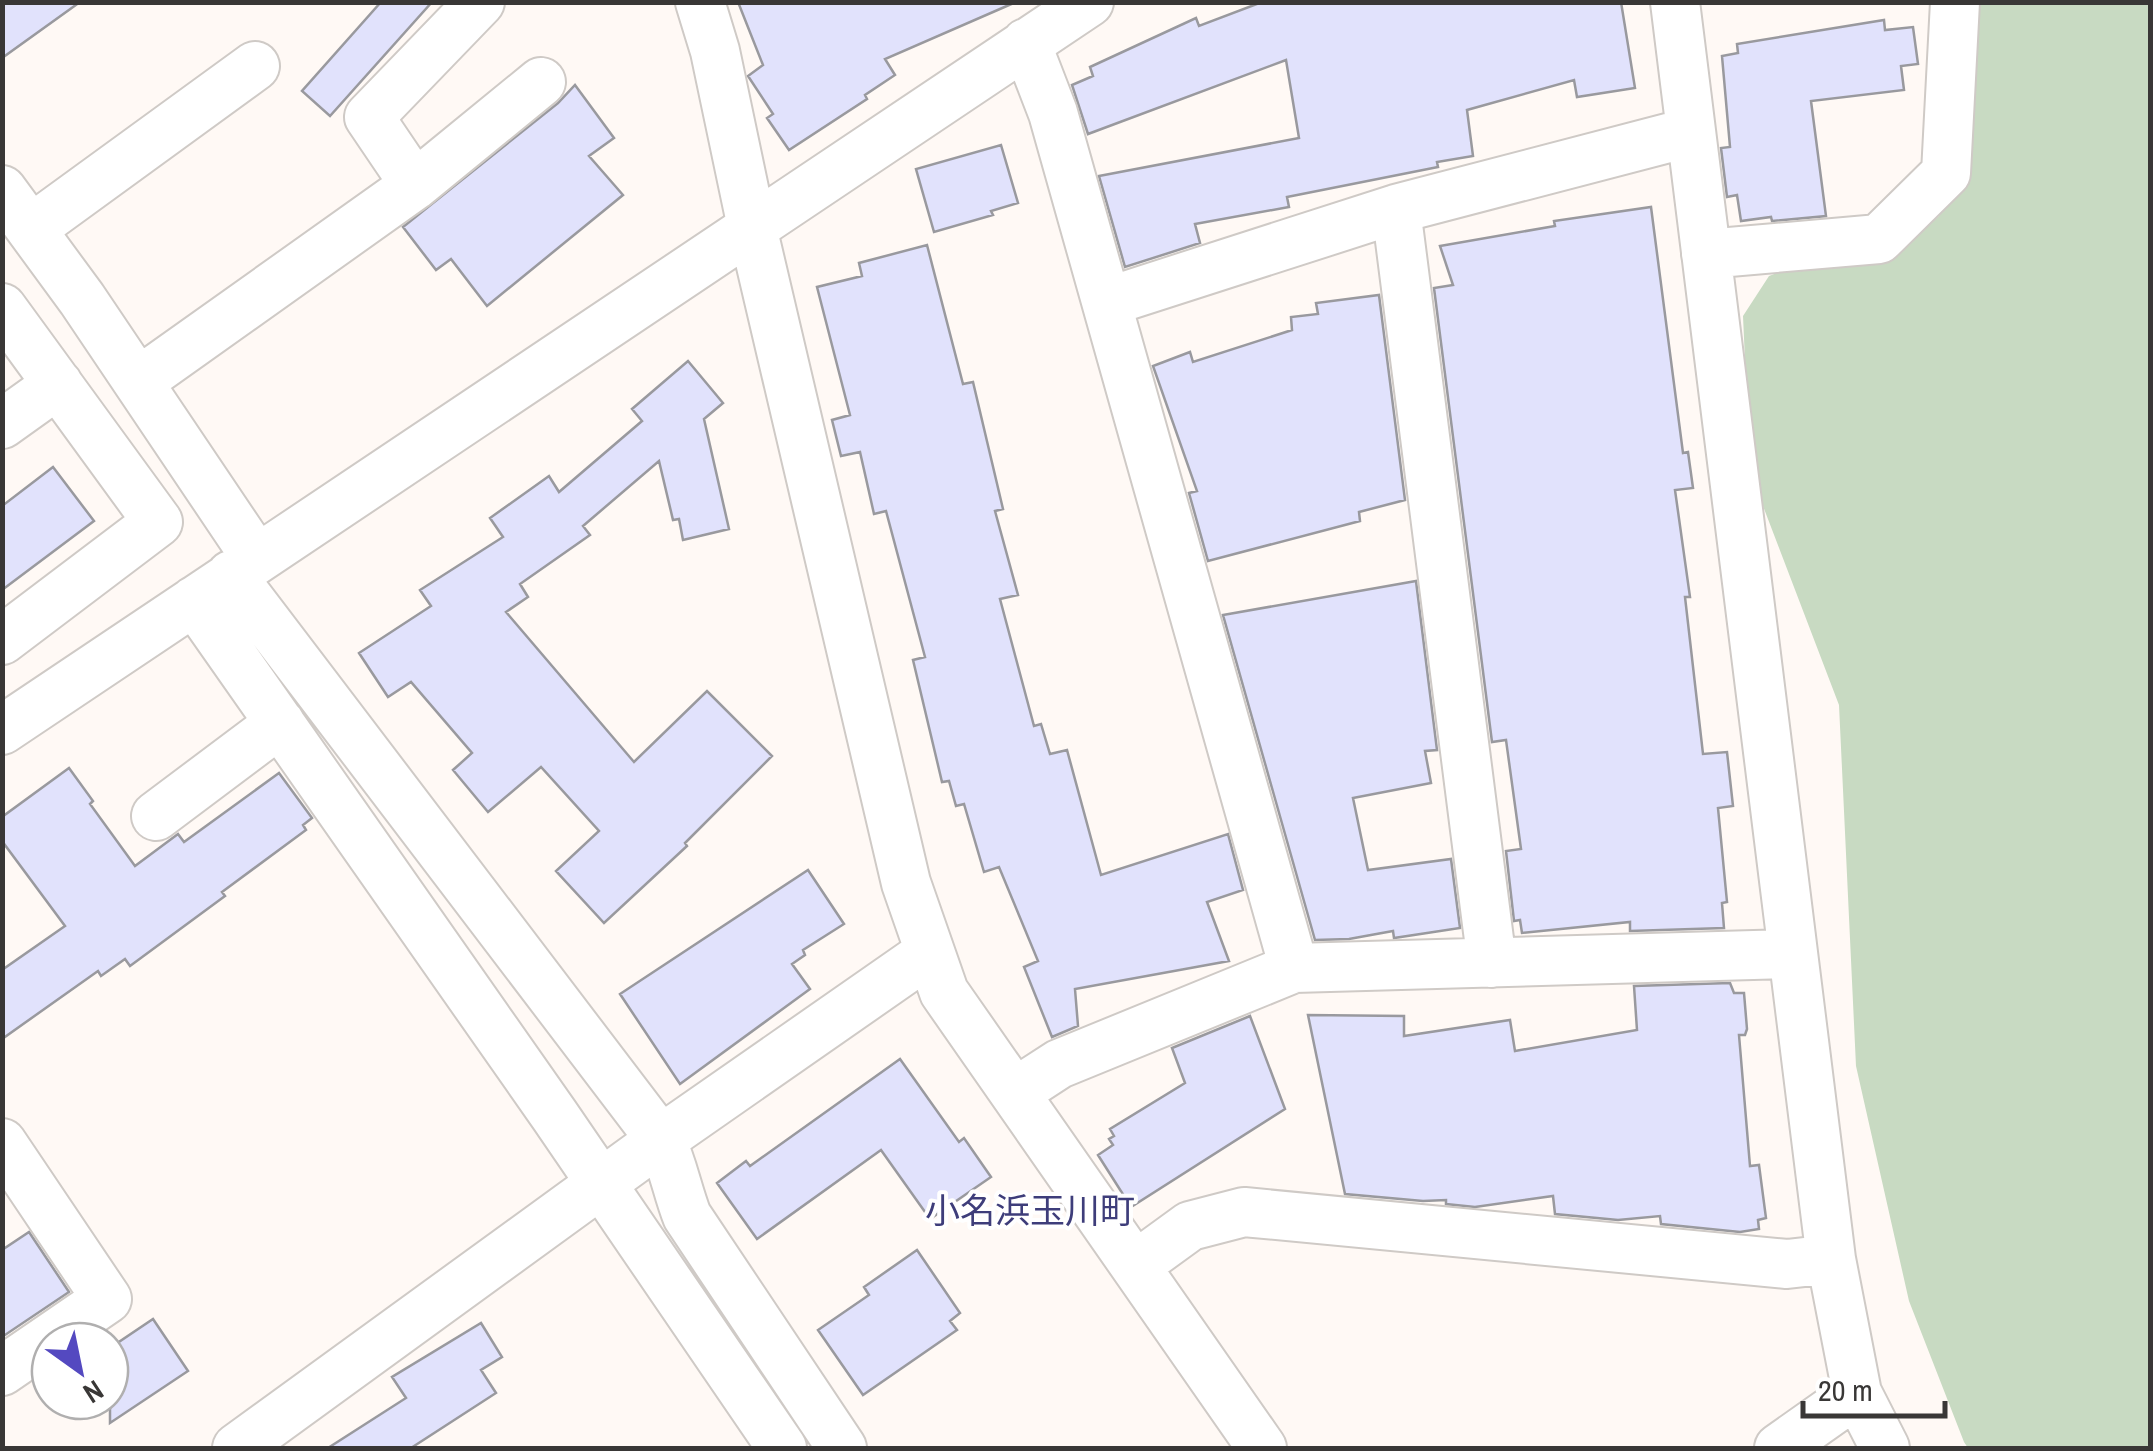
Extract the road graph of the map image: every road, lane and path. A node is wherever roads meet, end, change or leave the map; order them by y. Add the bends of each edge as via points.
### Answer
1 (480, 2) edge
2 (700, 2) edge
3 (1089, 2) edge
4 (1675, 2) edge
5 (1954, 2) edge
6 (1026, 44) junction
7 (255, 66) dead end
8 (541, 82) dead end
9 (1691, 132) junction
10 (414, 184) junction
11 (2, 190) edge
12 (1396, 209) junction
13 (752, 227) junction
14 (31, 229) junction
15 (1706, 254) junction
16 (1106, 302) junction
17 (2, 308) edge
18 (138, 382) junction
19 (58, 384) junction
20 (2, 424) edge
21 (227, 578) junction
22 (2, 640) edge
23 (280, 723) junction
24 (2, 730) edge
25 (156, 816) dead end
26 (930, 952) junction
27 (1793, 954) junction
28 (1492, 963) junction
29 (1294, 968) junction
30 (1016, 1092) junction
31 (661, 1140) junction
32 (2, 1143) edge
33 (599, 1184) junction
34 (1831, 1259) junction
35 (1134, 1266) junction
36 (2, 1371) edge
37 (1857, 1393) junction
38 (237, 1448) edge
39 (782, 1448) edge
40 (842, 1448) edge
41 (1262, 1448) edge
42 (1779, 1448) edge
43 (1886, 1448) edge

1 - 10 street via 369,117
2 - 13 street
3 - 6 street
4 - 9 street
5 - 15 street via 1946,173 1879,238
6 - 13 street
6 - 16 street via 1053,113
7 - 14 street
8 - 10 street
9 - 12 street
9 - 15 street
10 - 18 street
11 - 14 street
12 - 16 street
12 - 28 street
13 - 21 street
13 - 26 street via 906,883
14 - 18 street
15 - 27 street
16 - 29 street
17 - 19 street
18 - 21 street
19 - 20 street
19 - 22 street via 158,522
21 - 23 street
21 - 24 street
21 - 31 street
23 - 25 street
23 - 33 street
26 - 30 street via 944,992
26 - 31 street
27 - 28 street
27 - 34 street
28 - 29 street
29 - 30 street via 1059,1064
30 - 35 street
31 - 33 street
31 - 40 street via 687,1216
32 - 36 street via 107,1299
33 - 38 street
33 - 39 street
34 - 35 street via 1787,1264 1244,1212 1190,1226
34 - 37 street
35 - 41 street
37 - 42 street
37 - 43 street

